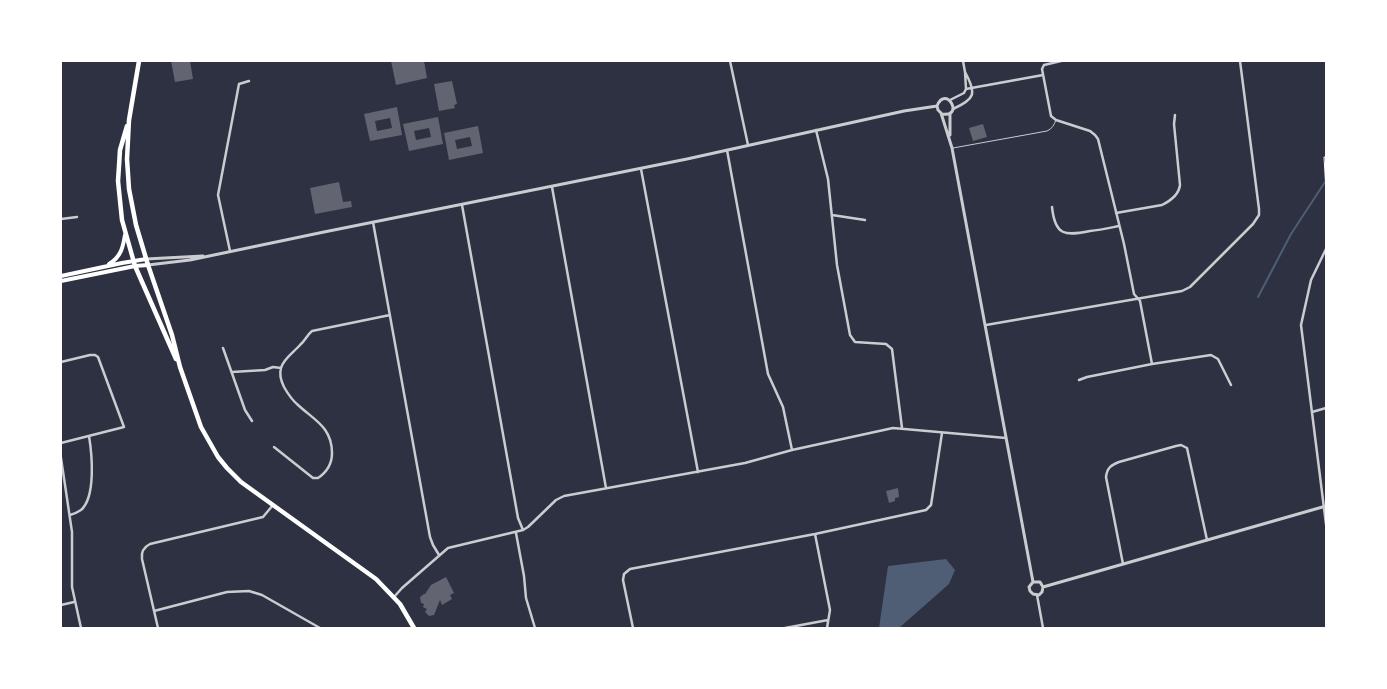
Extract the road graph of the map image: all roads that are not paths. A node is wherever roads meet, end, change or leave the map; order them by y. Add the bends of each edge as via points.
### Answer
1 (139, 61) edge
2 (730, 61) edge
3 (963, 61) edge
4 (1061, 61) edge
5 (1240, 61) edge
6 (965, 72) junction
7 (1043, 75) junction
8 (249, 81) dead end
9 (972, 88) junction
10 (966, 89) junction
11 (950, 100) junction
12 (937, 106) junction
13 (952, 111) junction
14 (942, 114) junction
15 (1175, 115) dead end
16 (129, 120) junction
17 (1056, 120) junction
18 (816, 130) junction
19 (950, 138) junction
20 (748, 145) junction
21 (952, 148) junction
22 (728, 150) junction
23 (641, 168) junction
24 (552, 187) junction
25 (462, 205) junction
26 (1052, 207) dead end
27 (1116, 213) junction
28 (832, 215) junction
29 (77, 217) dead end
30 (61, 219) edge
31 (865, 220) dead end
32 (373, 222) junction
33 (1118, 226) junction
34 (125, 235) junction
35 (1326, 249) edge
36 (230, 251) junction
37 (210, 255) junction
38 (146, 259) junction
39 (133, 261) junction
40 (148, 265) junction
41 (105, 266) junction
42 (135, 266) junction
43 (61, 276) edge
44 (61, 282) edge
45 (1137, 298) junction
46 (390, 315) junction
47 (985, 326) junction
48 (223, 348) dead end
49 (61, 362) edge
50 (1152, 364) junction
51 (180, 367) junction
52 (281, 368) junction
53 (232, 372) junction
54 (1079, 380) dead end
55 (1231, 385) dead end
56 (1326, 408) edge
57 (1312, 412) junction
58 (252, 421) dead end
59 (902, 428) junction
60 (942, 433) junction
61 (89, 436) junction
62 (1006, 438) junction
63 (61, 443) edge
64 (274, 447) dead end
65 (792, 450) junction
66 (61, 458) edge
67 (698, 472) junction
68 (606, 488) junction
69 (272, 505) junction
70 (1324, 506) edge
71 (70, 515) junction
72 (1326, 524) edge
73 (523, 530) junction
74 (516, 533) junction
75 (815, 534) junction
76 (1206, 540) junction
77 (439, 555) junction
78 (1123, 564) junction
79 (1033, 582) junction
80 (1043, 587) junction
81 (1037, 595) junction
82 (394, 597) junction
83 (74, 602) junction
84 (61, 605) edge
85 (154, 611) junction
86 (828, 620) junction
87 (81, 628) edge
88 (158, 628) edge
89 (320, 628) edge
90 (414, 628) edge
91 (535, 628) edge
92 (633, 628) edge
93 (785, 628) edge
94 (828, 628) edge
95 (1043, 628) edge

1 - 16 highway
2 - 20 street
3 - 6 street
4 - 7 street via 1044,65
5 - 45 street via 1260,215 1190,287
6 - 9 street
6 - 10 street
7 - 9 street
7 - 17 street via 1051,116
8 - 36 street via 239,84 218,195
9 - 10 street
9 - 13 street via 971,98
10 - 11 street via 964,94
11 - 12 street via 943,99
11 - 13 street
12 - 14 street
12 - 18 street
13 - 14 street
13 - 19 street
14 - 19 street
15 - 27 street via 1178,192 1162,205
16 - 34 highway via 120,150 118,181
16 - 38 highway via 129,189
17 - 21 lane via 1047,131
17 - 27 street via 1090,131 1097,137
18 - 20 street
18 - 28 street via 828,177
19 - 21 street
20 - 22 street
21 - 47 street
22 - 23 street
22 - 65 street via 768,374 783,407
23 - 24 street
23 - 67 street
24 - 25 street
24 - 68 street
25 - 32 street
25 - 73 street via 518,518
26 - 33 street via 1056,224 1067,234
27 - 33 street
28 - 31 street
28 - 59 street via 837,268 851,337 857,342 886,344 892,349
29 - 30 street
32 - 36 street
32 - 46 street
33 - 45 street
34 - 39 highway
34 - 41 main road via 120,255
35 - 57 street via 1311,280 1301,325
36 - 37 street
37 - 38 street
37 - 40 street
38 - 39 main road
38 - 40 highway
39 - 41 main road
39 - 42 highway
40 - 42 main road
40 - 51 highway
41 - 43 main road
42 - 44 main road
42 - 51 highway
45 - 47 street
45 - 50 street
46 - 52 street via 312,331
46 - 77 street via 430,537
47 - 62 street
48 - 53 street
49 - 61 street via 90,355 97,355 100,359 124,428
50 - 54 street
50 - 55 street via 1213,355
51 - 69 highway via 201,426 218,457 240,482
52 - 53 street
52 - 64 street via 281,381 288,394 318,421 327,434 332,446 331,463 320,477 314,478
53 - 58 street
56 - 57 street
57 - 70 street
59 - 60 street
59 - 65 street
60 - 62 street
60 - 75 street via 930,505 926,510
61 - 63 street
61 - 71 street via 92,462 89,497 80,510
62 - 79 street
65 - 67 street
66 - 71 street
67 - 68 street
68 - 73 street via 561,497
69 - 82 highway via 368,573
69 - 85 street via 263,516 146,547 142,559
70 - 72 street
70 - 76 street
71 - 83 street
73 - 74 street
74 - 77 street via 453,546
74 - 91 street via 526,598
75 - 86 street via 830,610
75 - 92 street via 630,569 623,580
76 - 78 street
76 - 78 street via 1188,448 1176,446 1119,462 1109,468 1106,477
77 - 82 street
78 - 80 street
79 - 80 street via 1040,582
79 - 81 street via 1030,591
80 - 81 street
81 - 95 street
82 - 90 highway
83 - 84 street
83 - 87 street
85 - 88 street
85 - 89 street via 227,592 248,591 262,595
86 - 93 street
86 - 94 street

